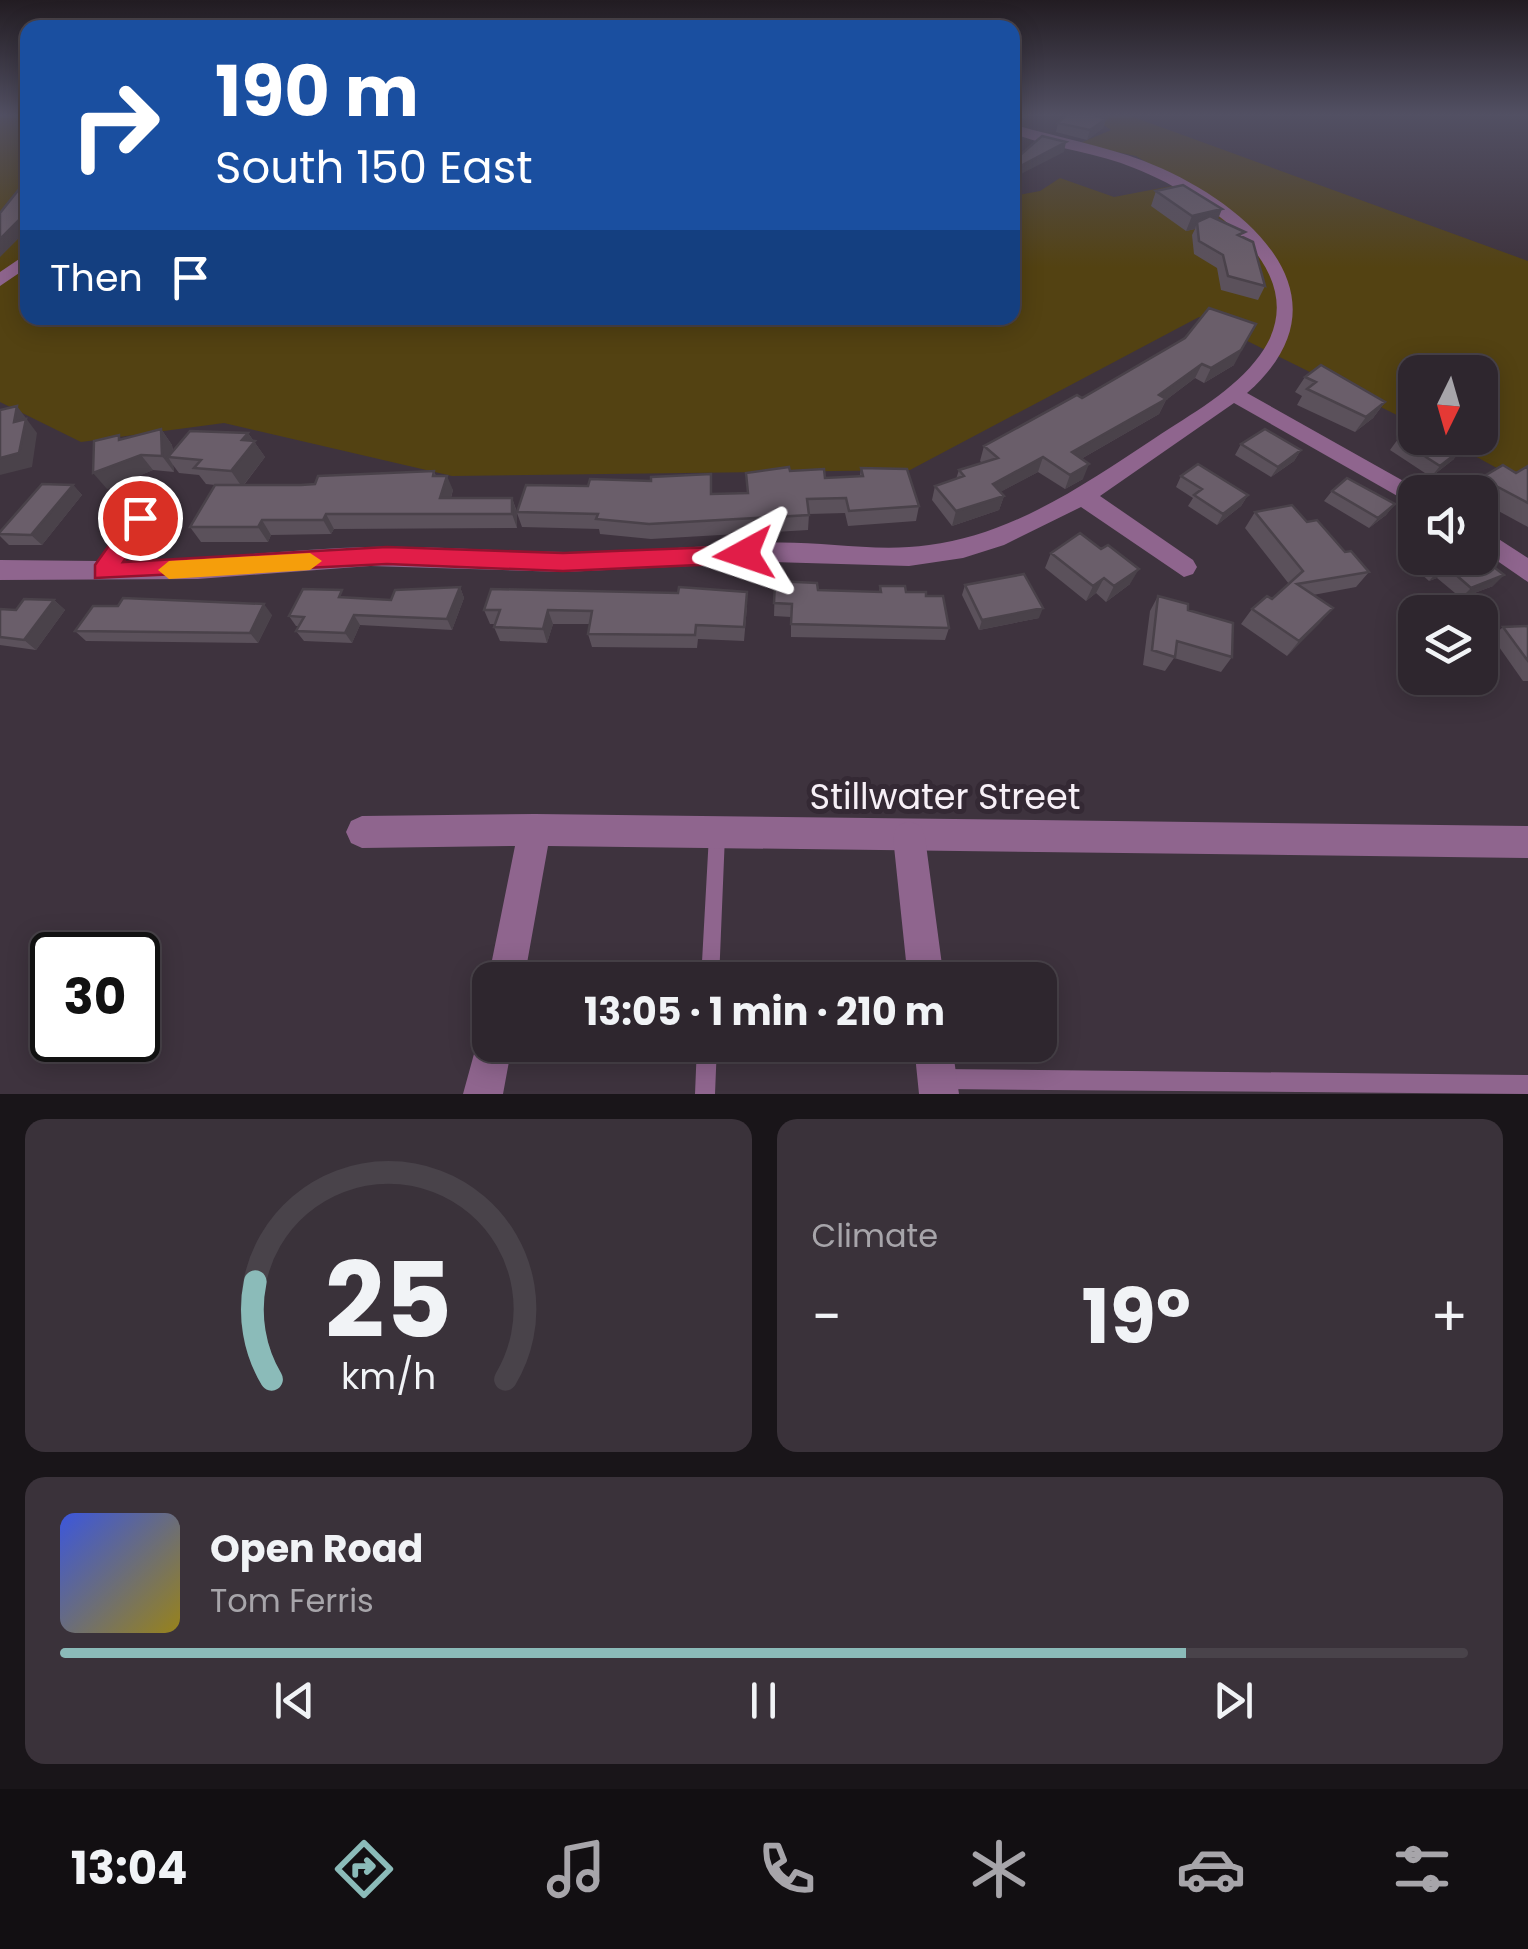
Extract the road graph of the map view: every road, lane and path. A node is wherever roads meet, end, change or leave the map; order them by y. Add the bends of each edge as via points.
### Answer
1 (1140, 165) edge
2 (20, 265) edge
3 (0, 282) edge
4 (1234, 394) junction
5 (1398, 488) edge
6 (1084, 497) junction
7 (140, 518) dead end
8 (1498, 550) edge
9 (1184, 568) dead end
10 (0, 570) edge
11 (104, 572) junction
12 (1528, 572) edge
13 (536, 830) junction
14 (362, 832) dead end
15 (717, 835) junction
16 (909, 836) junction
17 (1528, 842) edge
18 (510, 962) edge
19 (711, 962) edge
20 (924, 962) edge
21 (490, 1062) edge
22 (707, 1062) edge
23 (936, 1073) edge
24 (1528, 1086) edge
25 (484, 1094) edge
26 (705, 1094) edge

1 - 4 street via 1224,214 1268,258 1285,321 1279,341
2 - 3 street
4 - 5 street
4 - 6 street
6 - 9 street
6 - 11 street via 990,540 931,555 775,552 563,562 387,556
7 - 11 street
8 - 12 street
10 - 11 street
13 - 14 street, Stillwater Street
13 - 15 street, Stillwater Street
13 - 18 street
15 - 16 street, Stillwater Street
15 - 19 lane
16 - 17 street, Stillwater Street
16 - 20 street
21 - 25 street
22 - 26 lane
23 - 24 lane

